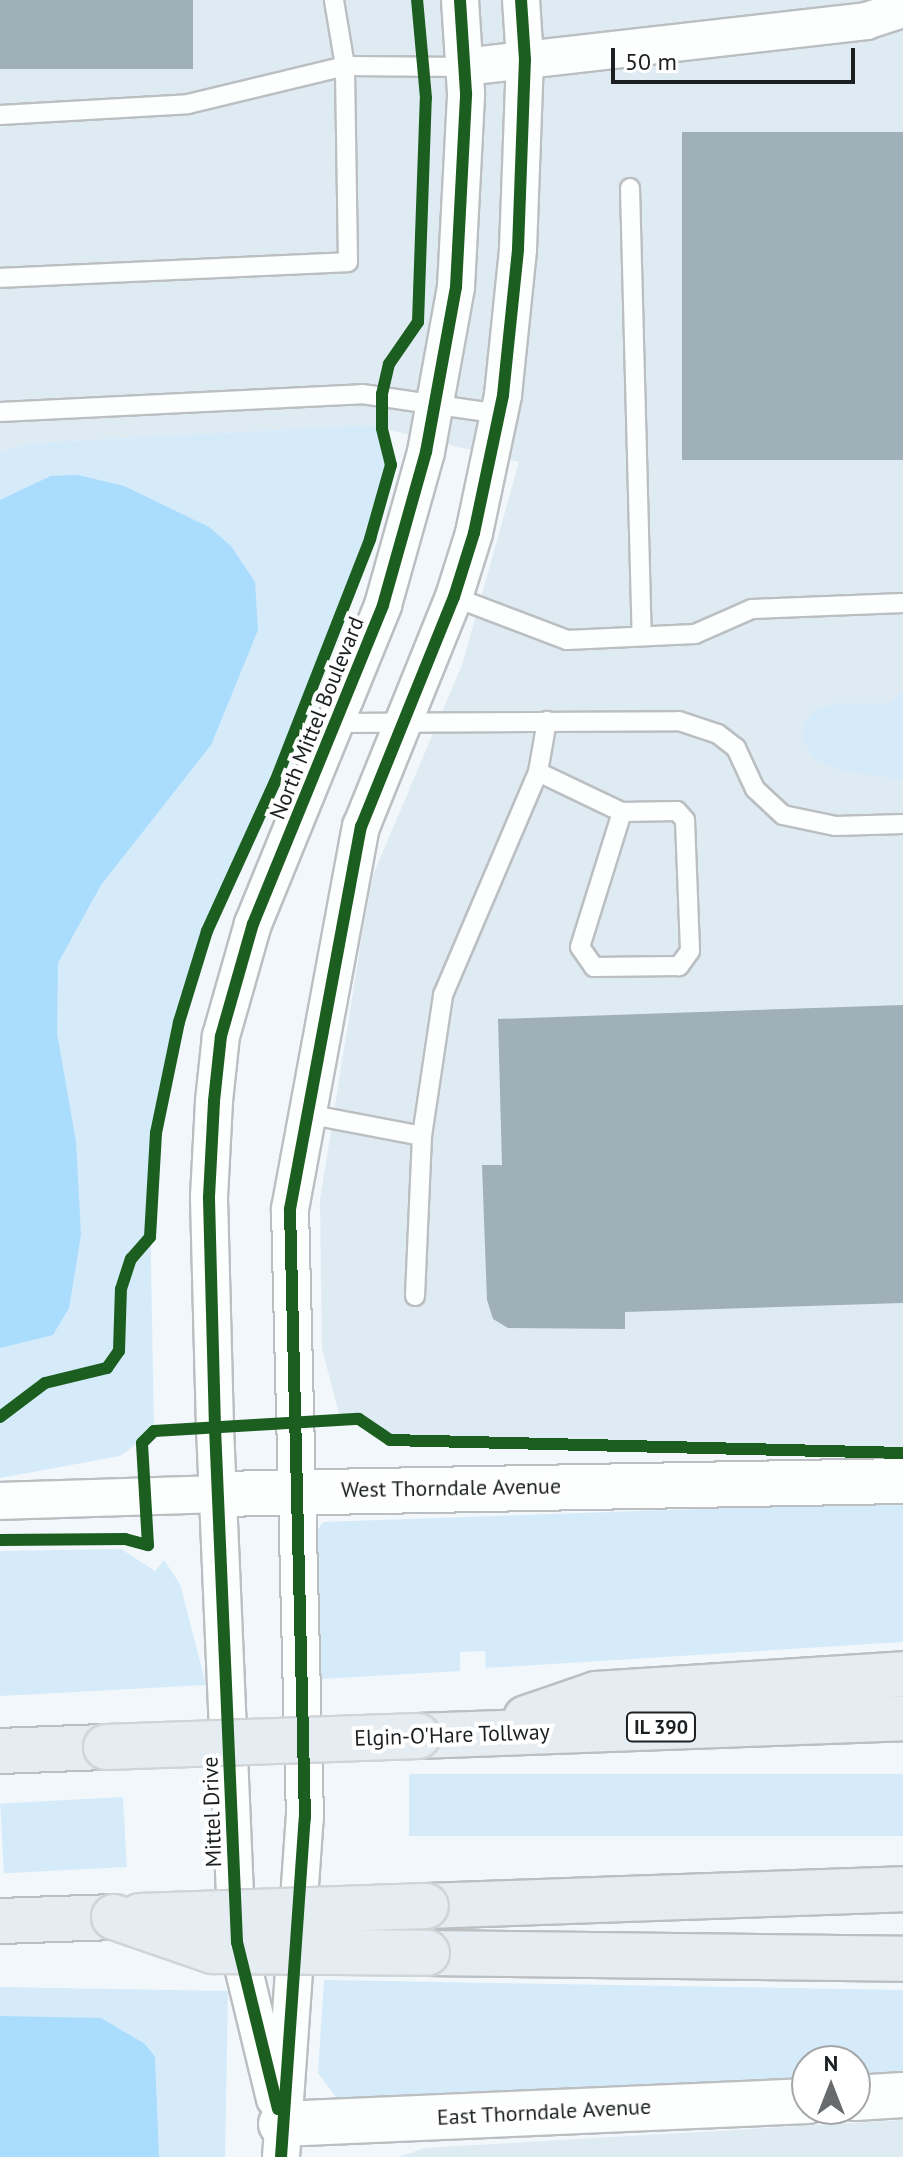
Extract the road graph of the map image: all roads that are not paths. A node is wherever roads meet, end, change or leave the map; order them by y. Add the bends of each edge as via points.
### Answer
1 (334, 0) edge
2 (460, 0) edge
3 (521, 0) edge
4 (903, 9) edge
5 (525, 60) junction
6 (345, 66) junction
7 (464, 67) junction
8 (0, 115) edge
9 (630, 188) dead end
10 (0, 278) edge
11 (436, 404) junction
12 (0, 412) edge
13 (500, 414) junction
14 (454, 597) junction
15 (903, 603) edge
16 (642, 636) junction
17 (547, 721) junction
18 (338, 723) junction
19 (402, 724) junction
20 (538, 772) junction
21 (622, 812) junction
22 (903, 824) edge
23 (307, 1114) junction
24 (422, 1136) junction
25 (415, 1296) dead end
26 (903, 1481) edge
27 (296, 1491) junction
28 (218, 1494) junction
29 (0, 1501) edge
30 (903, 1674) edge
31 (903, 1718) edge
32 (480, 1734) junction
33 (0, 1751) edge
34 (903, 1889) edge
35 (114, 1917) junction
36 (0, 1921) edge
37 (903, 1959) edge
38 (903, 2095) edge
39 (871, 2097) edge
40 (791, 2102) edge
41 (281, 2140) edge

1 - 6 lane
2 - 7 street, North Mittel Boulevard
3 - 5 street
4 - 5 street via 866,21
5 - 7 street
5 - 13 street via 518,249
6 - 7 lane
6 - 8 lane via 188,104
6 - 10 lane via 348,262
7 - 11 street, North Mittel Boulevard via 456,287
9 - 16 lane
11 - 12 lane via 362,394
11 - 13 lane
11 - 18 street, North Mittel Boulevard via 409,527
13 - 14 street
14 - 16 lane via 567,640
14 - 19 street
15 - 16 lane via 752,609 695,634
17 - 19 lane
17 - 20 lane
17 - 22 lane via 656,719 698,726 736,748 755,789 783,815 835,826
18 - 19 lane
18 - 28 street, North Mittel Boulevard via 253,924 221,1036 209,1197
19 - 23 street via 350,869
20 - 21 lane
20 - 24 lane via 443,995
21 - 21 lane via 677,811 685,820 690,951 679,966 594,967 580,947
23 - 24 lane
23 - 27 street via 290,1209
24 - 25 lane
26 - 27 main road, West Thorndale Avenue
27 - 28 main road, West Thorndale Avenue
27 - 41 street via 305,1818 299,1966
28 - 29 street, West Thorndale Avenue
28 - 41 street, Mittel Drive via 237,1942
30 - 32 highway via 596,1694
31 - 32 highway, Elgin-O'Hare Tollway / IL 390
32 - 33 highway, Elgin-O'Hare Tollway / IL 390, bridge
34 - 35 highway, bridge
35 - 36 highway
35 - 37 highway, bridge via 213,1951
38 - 39 main road
40 - 41 main road, East Thorndale Avenue

